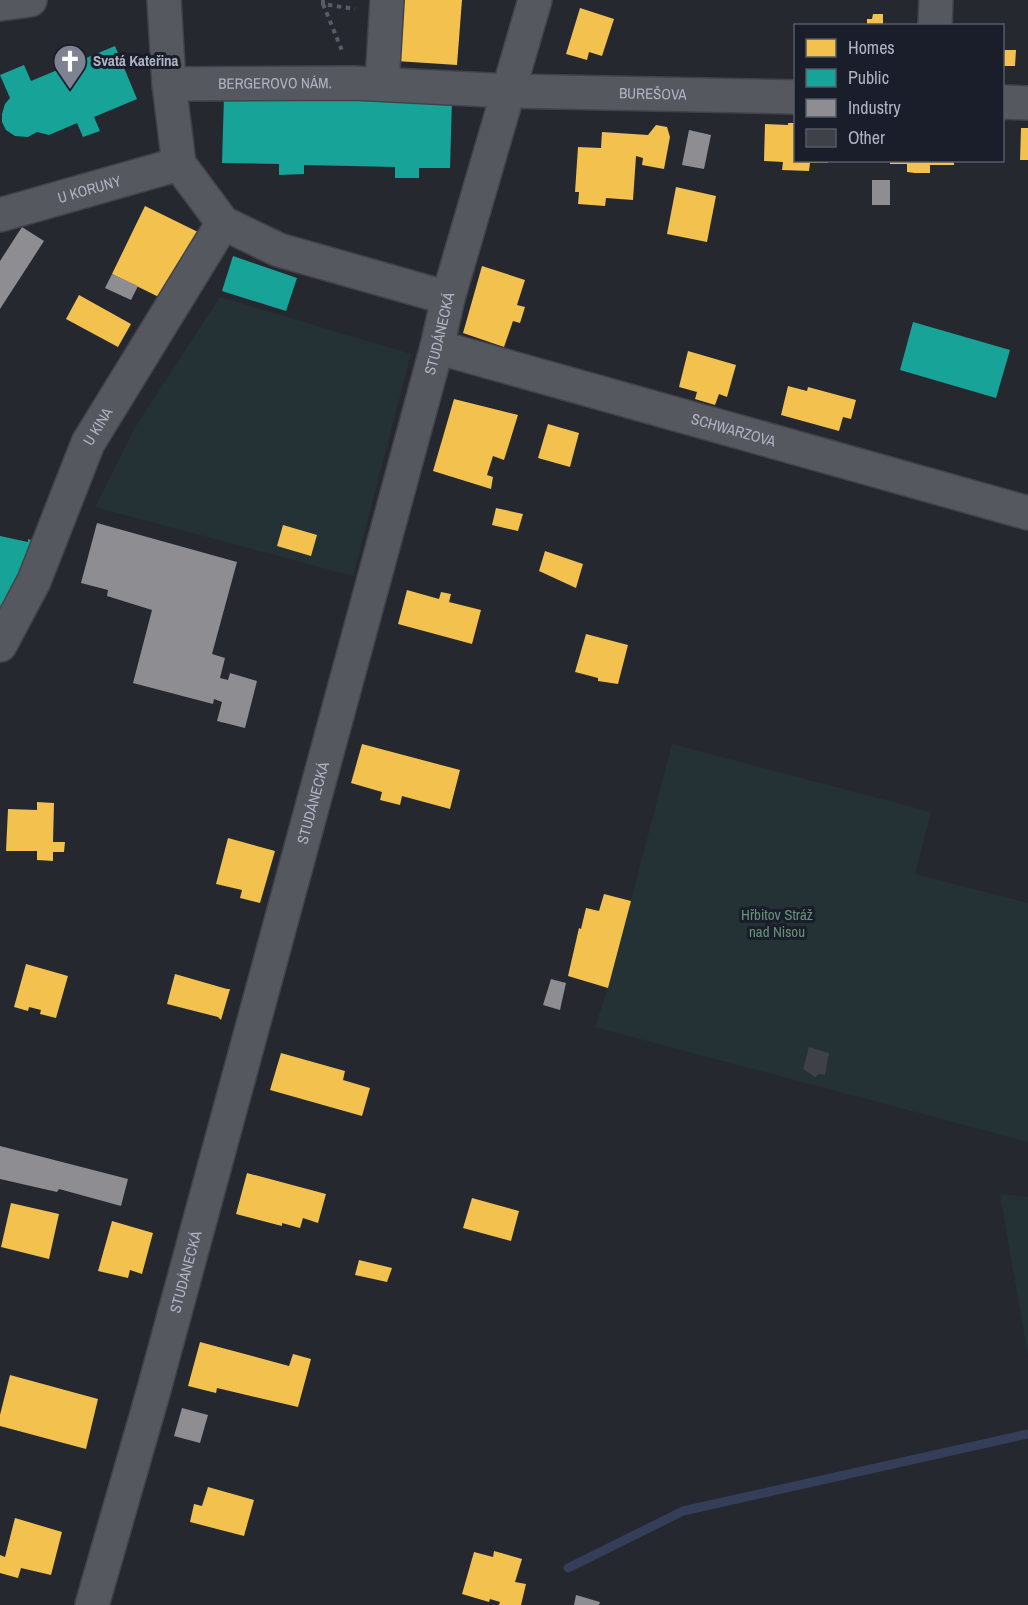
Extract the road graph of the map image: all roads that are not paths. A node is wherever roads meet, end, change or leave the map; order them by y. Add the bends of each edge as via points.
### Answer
1 (30, 0) edge
2 (164, 0) edge
3 (387, 0) edge
4 (535, 0) edge
5 (936, 0) edge
6 (0, 3) edge
7 (935, 24) edge
8 (169, 84) junction
9 (368, 84) junction
10 (510, 91) junction
11 (794, 97) edge
12 (1004, 102) edge
13 (1028, 104) edge
14 (179, 164) junction
15 (0, 215) edge
16 (223, 223) junction
17 (448, 297) junction
18 (437, 347) junction
19 (1028, 513) edge
20 (0, 645) edge
21 (92, 1605) edge

1 - 6 street
2 - 8 street
3 - 9 street
4 - 10 street, STUDÁNECKÁ
5 - 7 street
8 - 9 street, BERGEROVO NÁM.
8 - 14 street
9 - 10 street, BERGEROVO NÁM.
10 - 11 street, BUREŠOVA
10 - 17 street, STUDÁNECKÁ
12 - 13 street
14 - 15 street, U KORUNY
14 - 16 street
16 - 17 street via 279,250
16 - 20 street, U KINA via 88,443 34,581
17 - 18 street, STUDÁNECKÁ
18 - 19 street, SCHWARZOVA
18 - 21 street, STUDÁNECKÁ

